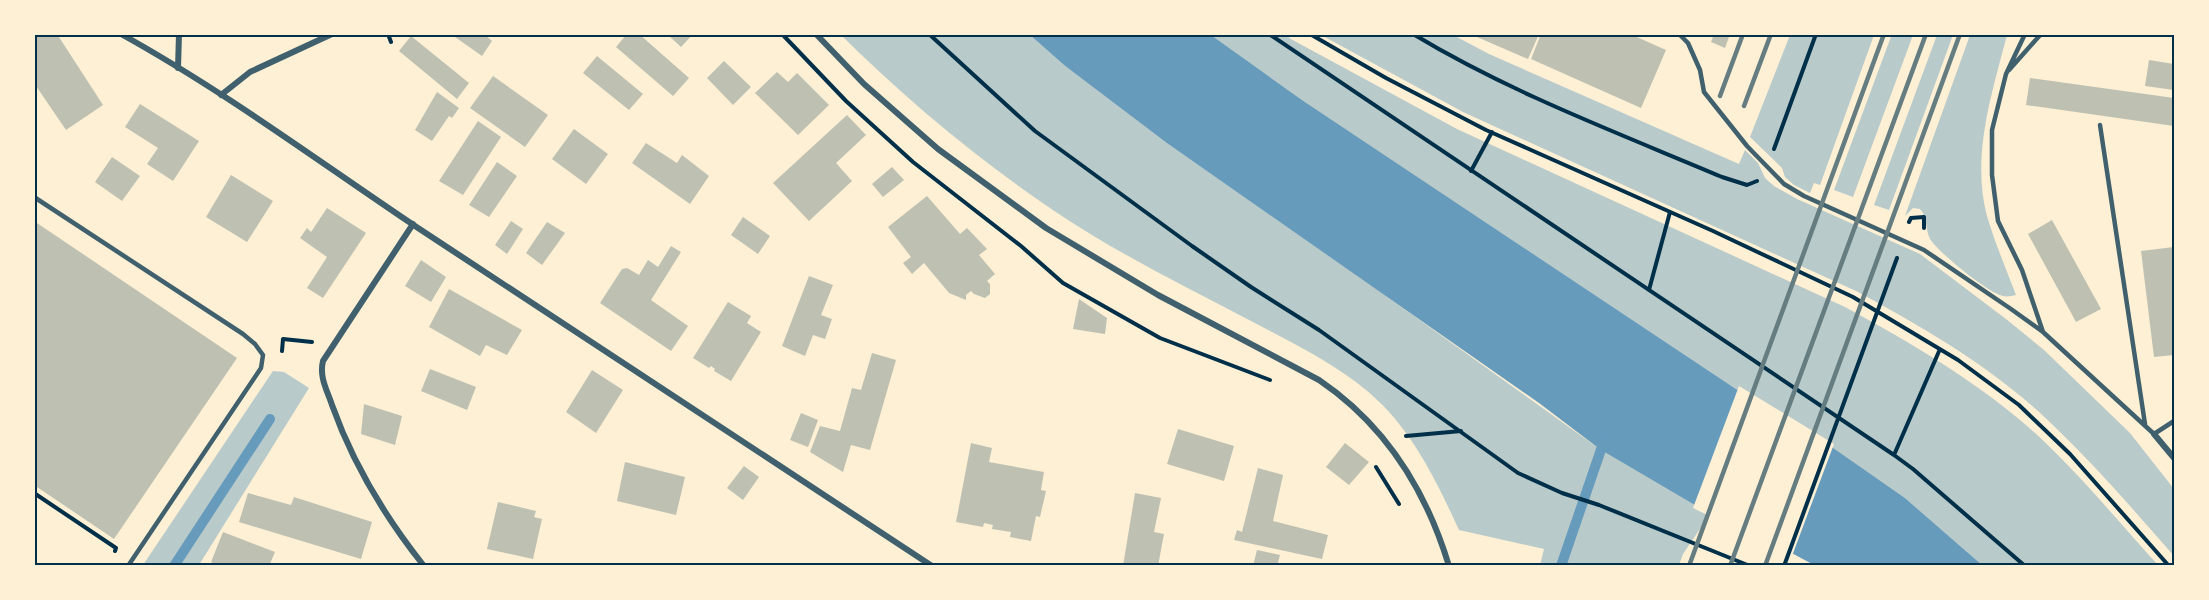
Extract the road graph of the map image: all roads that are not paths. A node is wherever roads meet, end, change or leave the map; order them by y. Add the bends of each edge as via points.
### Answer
1 (122, 34) edge
2 (179, 34) edge
3 (332, 34) edge
4 (816, 34) edge
5 (1679, 34) edge
6 (2025, 34) edge
7 (2041, 34) edge
8 (178, 68) junction
9 (2006, 74) junction
10 (221, 95) junction
11 (2100, 125) dead end
12 (34, 197) edge
13 (413, 224) junction
14 (2043, 332) junction
15 (2175, 422) edge
16 (2145, 424) junction
17 (2154, 434) junction
18 (2175, 458) edge
19 (128, 566) edge
20 (424, 566) edge
21 (932, 566) edge
22 (1449, 566) edge

1 - 8 street
2 - 8 street
3 - 10 street via 250,72
4 - 22 street via 864,84 938,149 1046,228 1342,396 1387,441 1425,507
5 - 14 lane via 1688,43 1700,70 1704,92 1784,184 1924,250
6 - 9 lane
7 - 9 lane
8 - 10 street
9 - 14 lane via 1992,129 1998,222 2022,270
10 - 13 street
11 - 16 lane
12 - 19 lane via 243,334 263,356 261,368
13 - 20 street via 323,361 321,375 346,442 375,496
13 - 21 street
14 - 16 lane
15 - 17 lane
16 - 17 lane
17 - 18 street

